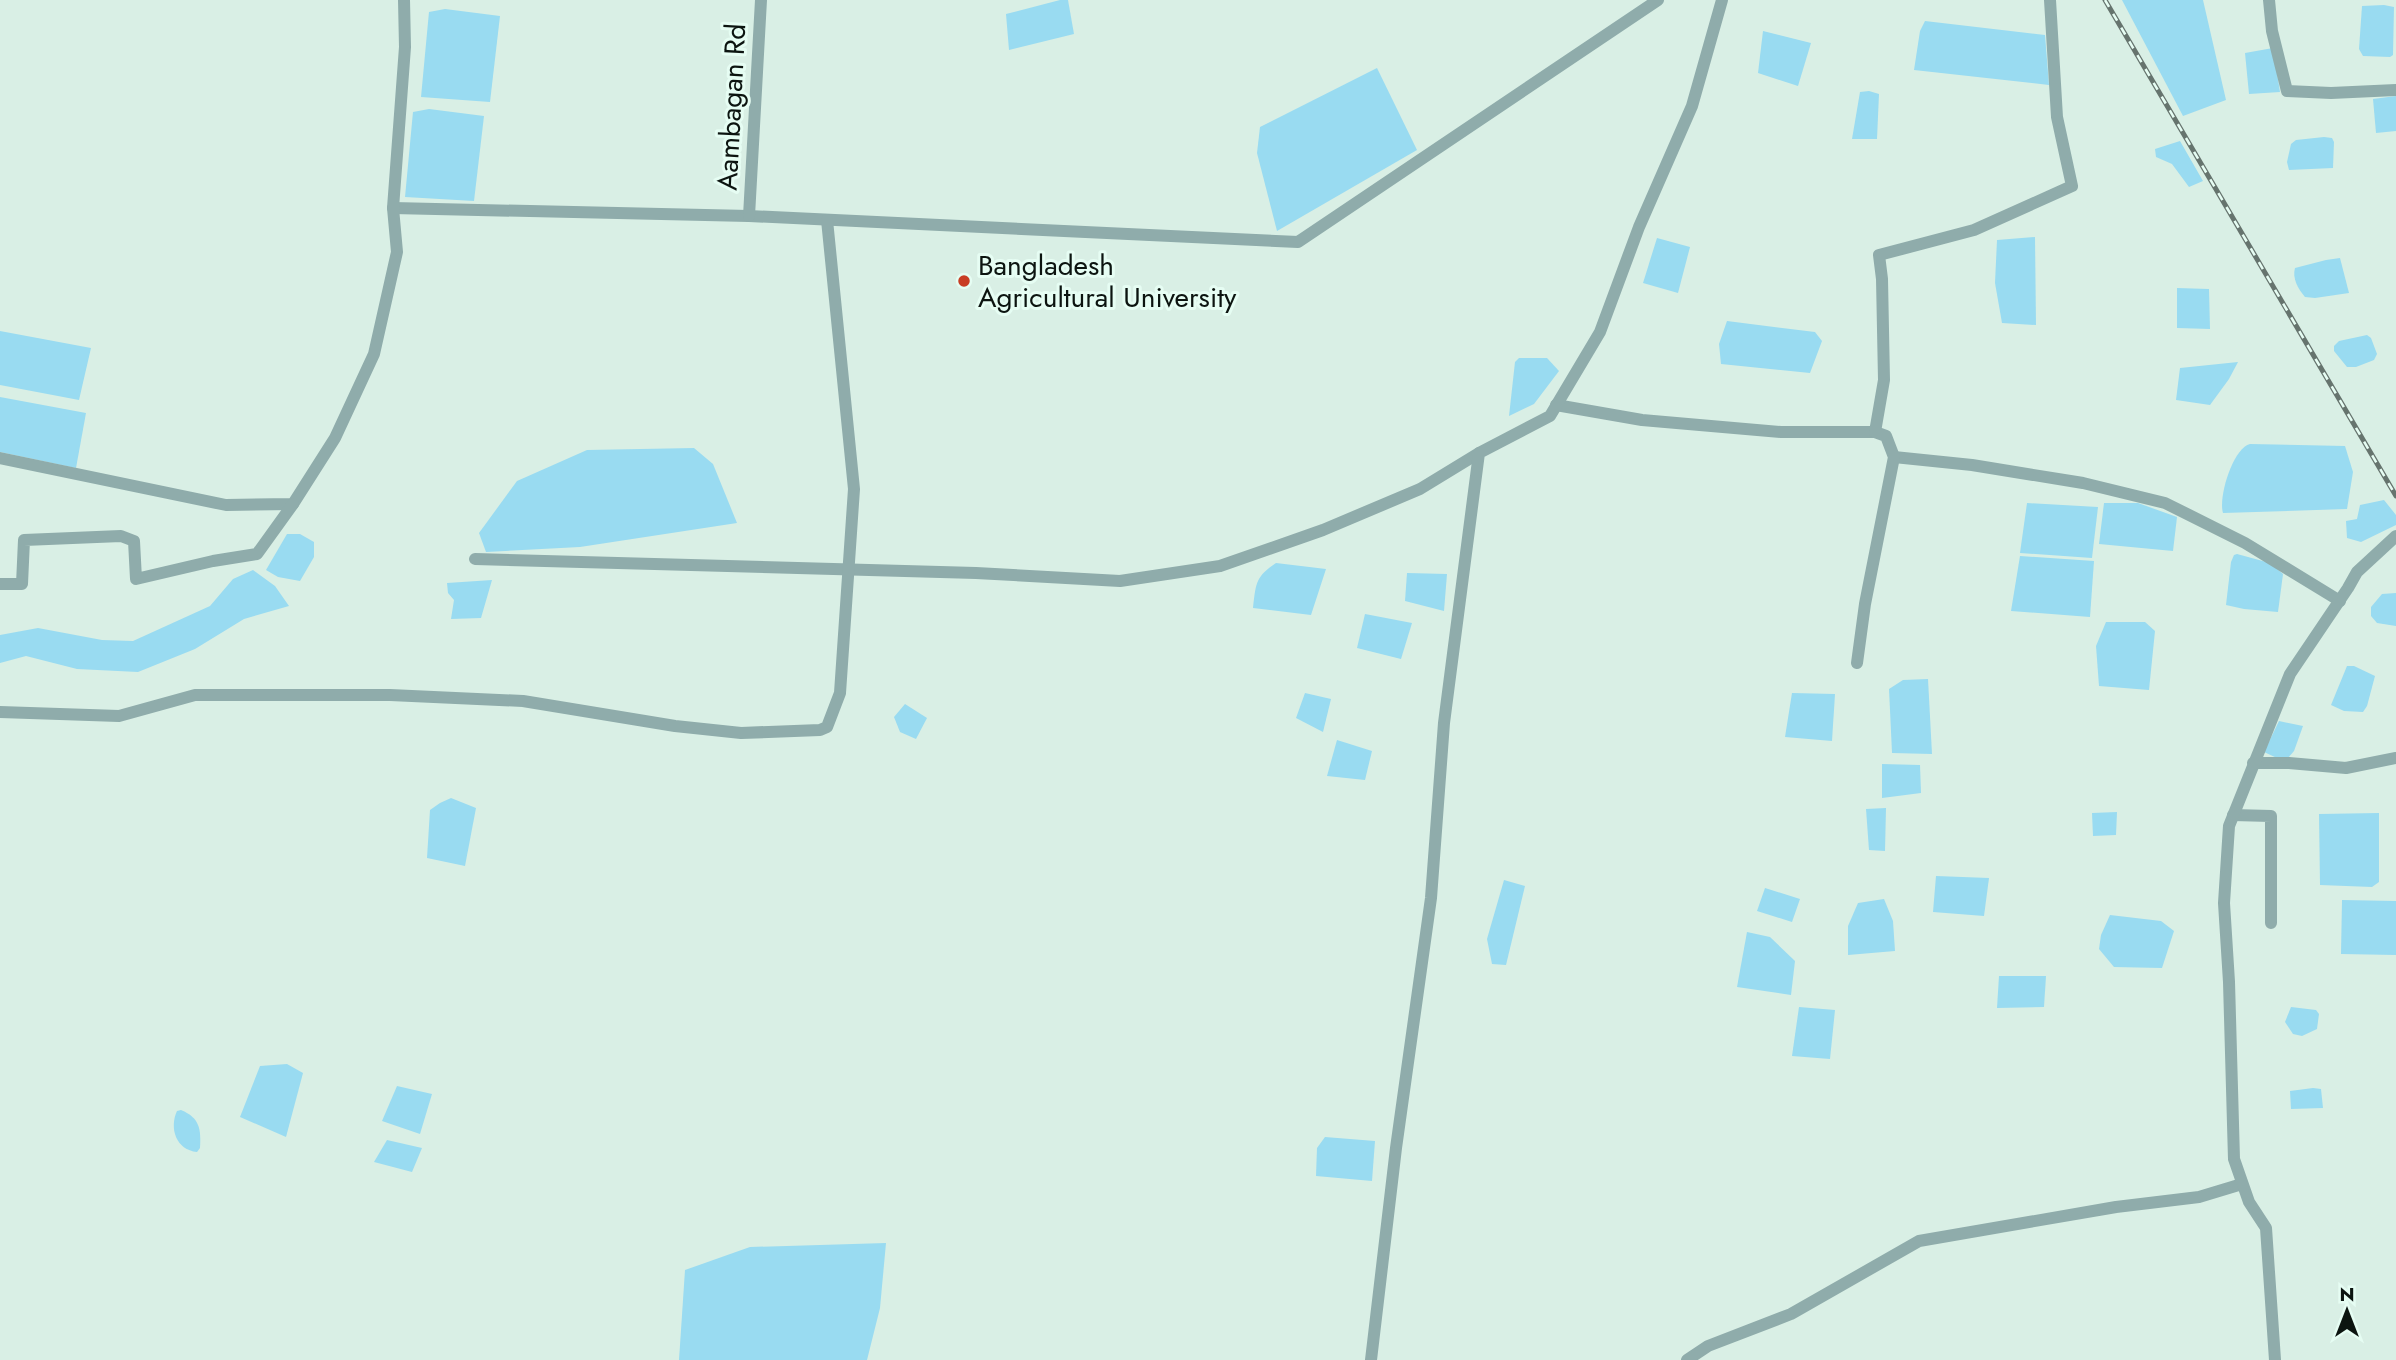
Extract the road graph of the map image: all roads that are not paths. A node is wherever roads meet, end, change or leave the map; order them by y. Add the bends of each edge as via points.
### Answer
1 (404, 0) edge
2 (761, 0) edge
3 (1658, 0) edge
4 (1722, 0) edge
5 (2050, 0) edge
6 (2269, 0) edge
7 (2396, 89) edge
8 (393, 208) junction
9 (749, 216) junction
10 (827, 220) junction
11 (1556, 405) junction
12 (1875, 432) junction
13 (1479, 453) junction
14 (1894, 457) junction
15 (0, 458) edge
16 (293, 504) junction
17 (2396, 536) edge
18 (475, 559) dead end
19 (847, 570) junction
20 (0, 584) edge
21 (2340, 601) junction
22 (1857, 663) dead end
23 (0, 712) edge
24 (2396, 758) edge
25 (2253, 763) junction
26 (2233, 816) junction
27 (2271, 923) dead end
28 (2242, 1184) junction
29 (1371, 1360) edge
30 (1687, 1360) edge
31 (2276, 1360) edge

1 - 8 street
2 - 9 street, Aambagan Rd
3 - 10 street via 1298,242
4 - 11 street via 1692,106 1600,332
5 - 12 street via 2057,117 2072,186 1975,230 1879,255 1884,380
6 - 7 street via 2287,91
8 - 9 street
8 - 16 street via 397,252 374,354 335,438
9 - 10 street
10 - 19 street via 854,489
11 - 12 street via 1642,420 1767,430
11 - 13 street via 1550,416
12 - 14 street via 1886,436
13 - 19 street via 1420,489 1220,566 1120,581
13 - 29 street via 1444,723 1431,898
14 - 21 street via 2083,483 2165,503 2245,543
14 - 22 street
15 - 16 street via 226,505
16 - 20 street via 257,554 136,579 134,541 121,536 24,540 22,584
17 - 21 street via 2357,572
18 - 19 street
19 - 23 street via 840,693 832,719 820,730 741,733 523,701 390,695 195,695 119,716
21 - 25 street via 2290,674
24 - 25 street via 2346,768
25 - 26 street
26 - 27 street via 2271,816
26 - 28 street via 2224,904 2234,1158
28 - 30 street via 2199,1197 1919,1241 1791,1314 1708,1346
28 - 31 street via 2266,1228

